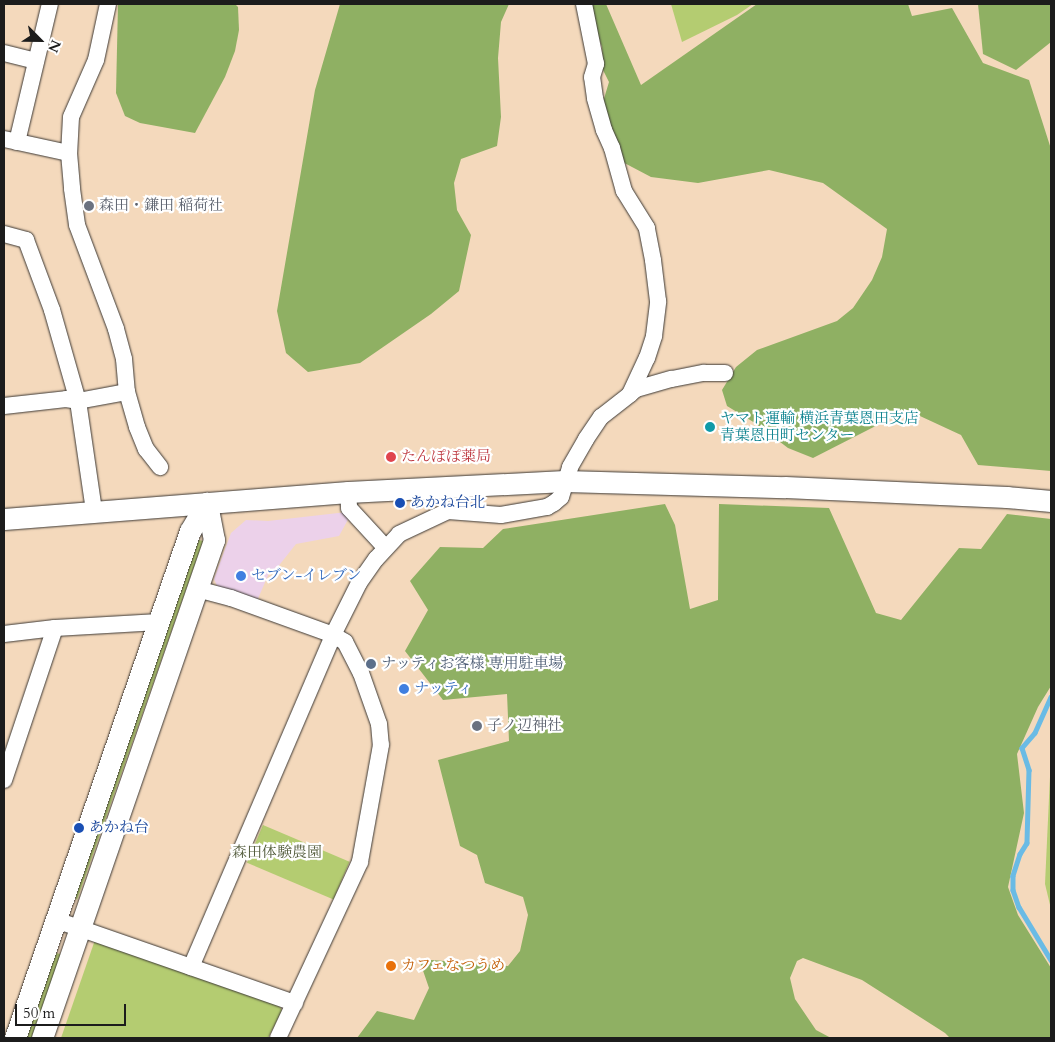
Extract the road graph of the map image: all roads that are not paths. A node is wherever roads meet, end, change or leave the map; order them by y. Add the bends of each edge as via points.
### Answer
1 (50, 4) edge
2 (108, 4) edge
3 (584, 4) edge
4 (4, 53) edge
5 (36, 61) junction
6 (11, 140) edge
7 (69, 153) junction
8 (4, 234) edge
9 (725, 373) dead end
10 (127, 392) junction
11 (630, 394) junction
12 (78, 401) junction
13 (4, 406) edge
14 (160, 467) dead end
15 (565, 481) junction
16 (348, 492) junction
17 (1051, 502) edge
18 (208, 503) junction
19 (94, 511) junction
20 (4, 519) edge
21 (386, 547) junction
22 (197, 590) junction
23 (159, 622) junction
24 (55, 628) junction
25 (4, 634) edge
26 (333, 635) junction
27 (4, 780) edge
28 (56, 920) junction
29 (80, 928) junction
30 (191, 967) junction
31 (295, 1003) junction
32 (15, 1038) edge
33 (42, 1038) edge
34 (278, 1038) edge

1 - 5 street
2 - 7 street via 96,60 71,117
3 - 11 street via 596,64 592,76 595,98 624,191 646,228 658,301 654,336
4 - 5 street
5 - 6 street
6 - 7 street
7 - 10 street via 77,225 116,329 124,359
8 - 12 street via 26,240 52,310
9 - 11 street via 672,379 636,389
10 - 12 street
10 - 14 street via 146,449
11 - 15 street via 601,417
12 - 13 street via 66,399
12 - 19 street
15 - 16 street
15 - 17 street via 804,487
15 - 21 street via 560,497 547,507 501,516 448,511 398,534
16 - 18 street
16 - 21 street via 349,508
18 - 19 street
18 - 22 street via 214,540
18 - 23 street via 190,531
19 - 20 street
21 - 26 street via 359,583
22 - 26 street via 231,598
22 - 29 street
23 - 24 street
23 - 28 street
24 - 25 street
24 - 27 street
26 - 30 street
26 - 31 street via 345,642 361,673 379,724 381,745 360,862
28 - 29 street
28 - 32 street
29 - 30 street
29 - 33 street
30 - 31 street
31 - 34 street

